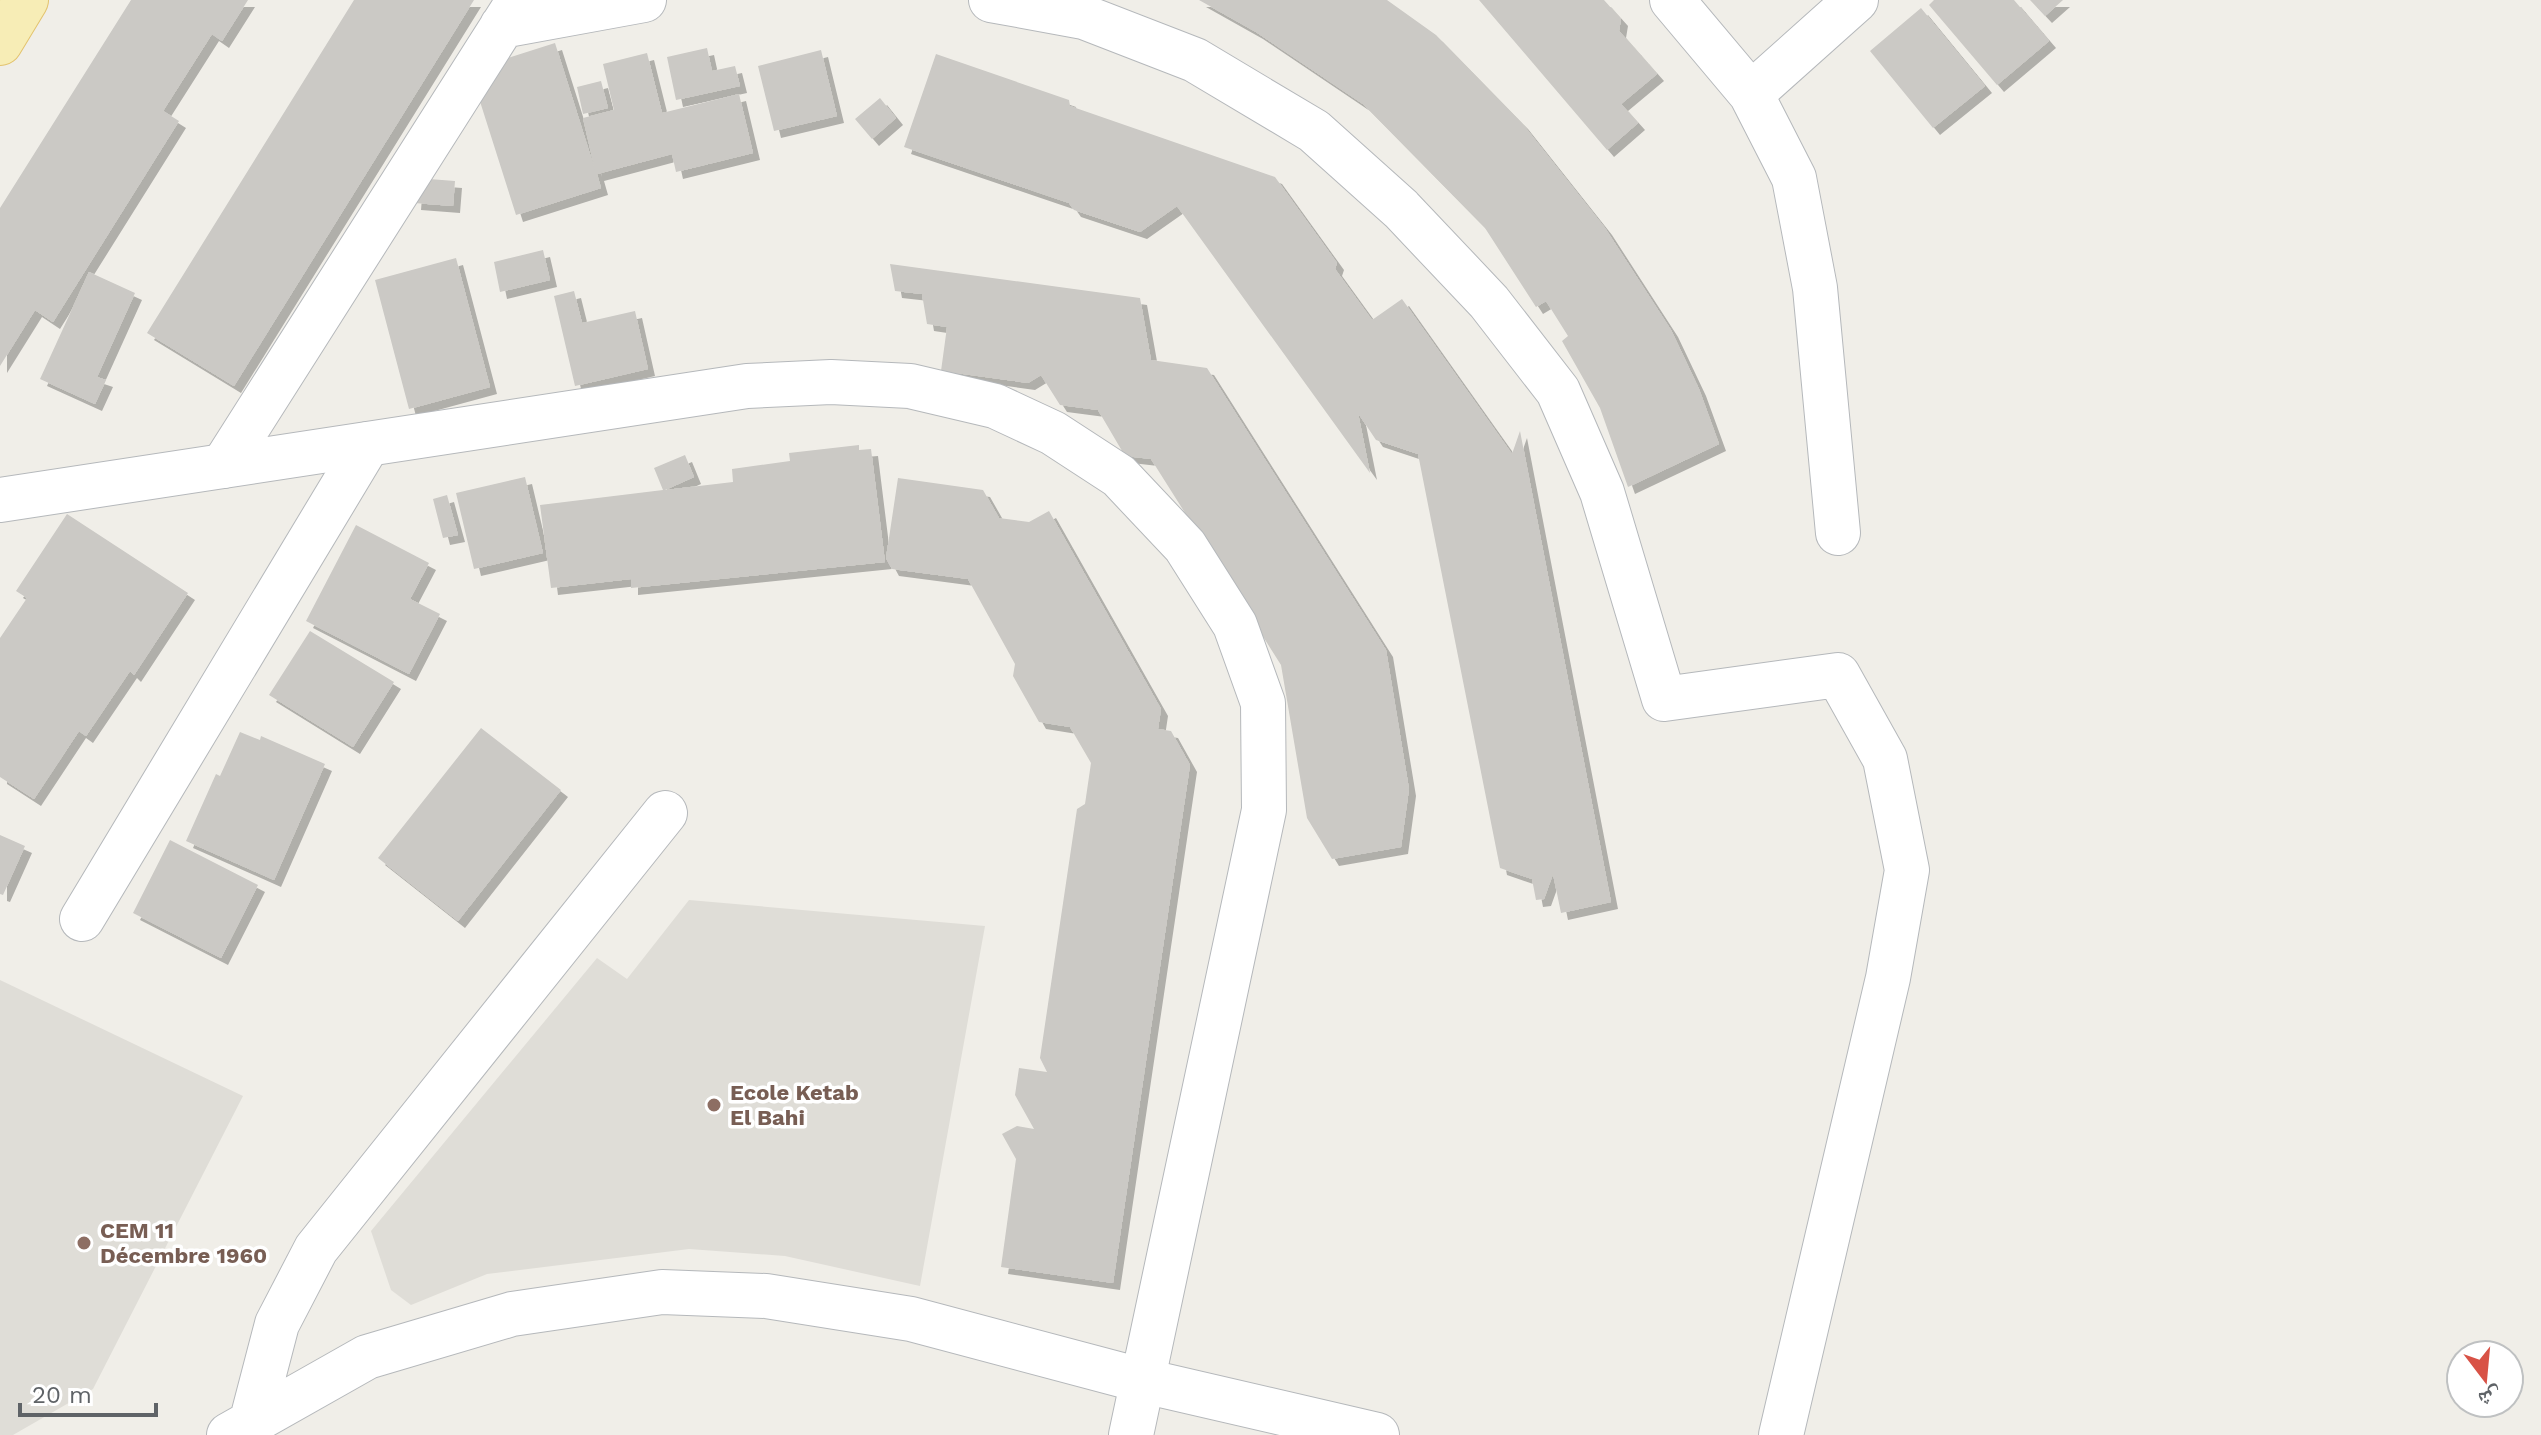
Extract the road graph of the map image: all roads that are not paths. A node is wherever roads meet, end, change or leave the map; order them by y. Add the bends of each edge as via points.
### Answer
1 (26, 0) edge
2 (644, 0) edge
3 (991, 0) edge
4 (1672, 0) edge
5 (1856, 0) edge
6 (511, 13) edge
7 (0, 43) edge
8 (1751, 94) junction
9 (368, 444) junction
10 (223, 466) junction
11 (0, 500) edge
12 (1838, 533) dead end
13 (665, 813) dead end
14 (82, 919) dead end
15 (1144, 1381) junction
16 (242, 1431) edge
17 (1131, 1435) edge
18 (1377, 1435) edge
19 (1781, 1435) edge

1 - 7 main road
2 - 6 street
3 - 19 street via 1084,17 1195,60 1314,131 1401,209 1489,302 1558,391 1602,492 1664,699 1838,675 1879,747 1907,870 1888,978
4 - 8 street
5 - 8 street
6 - 10 street
8 - 12 street via 1794,178 1815,288
9 - 10 street
9 - 14 street
9 - 15 street via 747,386 910,386 995,406 1053,433 1119,476 1185,546 1235,625 1263,703 1264,810
10 - 11 street
13 - 16 street via 316,1249 277,1324
15 - 16 street via 911,1319 766,1296 662,1292 512,1314 367,1357
15 - 17 street
15 - 18 street

